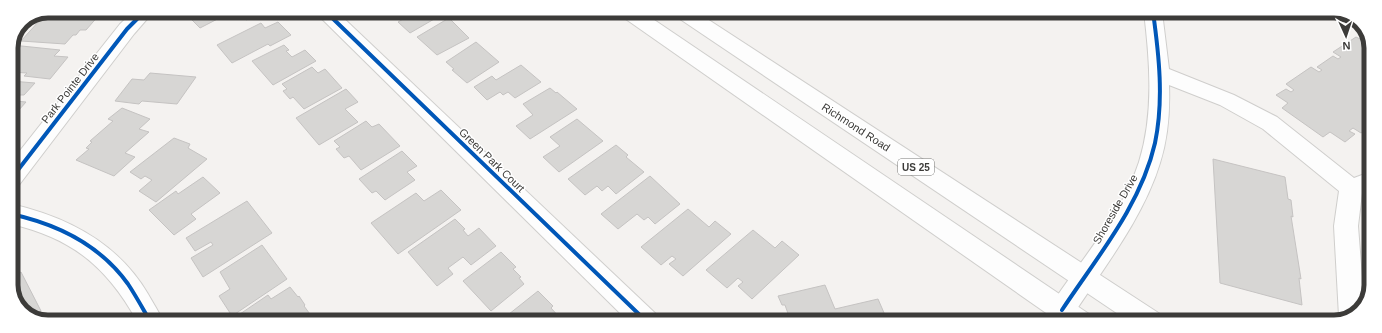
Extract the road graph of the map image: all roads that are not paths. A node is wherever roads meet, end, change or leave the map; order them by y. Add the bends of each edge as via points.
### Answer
1 (138, 18) edge
2 (332, 18) edge
3 (637, 18) edge
4 (692, 18) edge
5 (1153, 18) edge
6 (1160, 73) junction
7 (18, 169) edge
8 (1361, 184) edge
9 (18, 216) edge
10 (1083, 277) junction
11 (1352, 309) edge
12 (1062, 310) junction
13 (146, 315) edge
14 (640, 315) edge
15 (1070, 315) edge
16 (1141, 315) edge

1 - 7 main road, Park Pointe Drive
2 - 14 main road, Green Park Court
3 - 12 main road
4 - 10 main road, Richmond Road / US 25
5 - 6 main road, Shoreside Drive
6 - 8 main road via 1227,100 1270,123
6 - 10 main road, Shoreside Drive via 1160,110 1156,137 1145,174 1116,228
8 - 11 main road via 1346,226
9 - 13 main road via 62,229 87,244 125,280
10 - 12 main road, Shoreside Drive
10 - 16 main road, Richmond Road / US 25
12 - 15 main road

